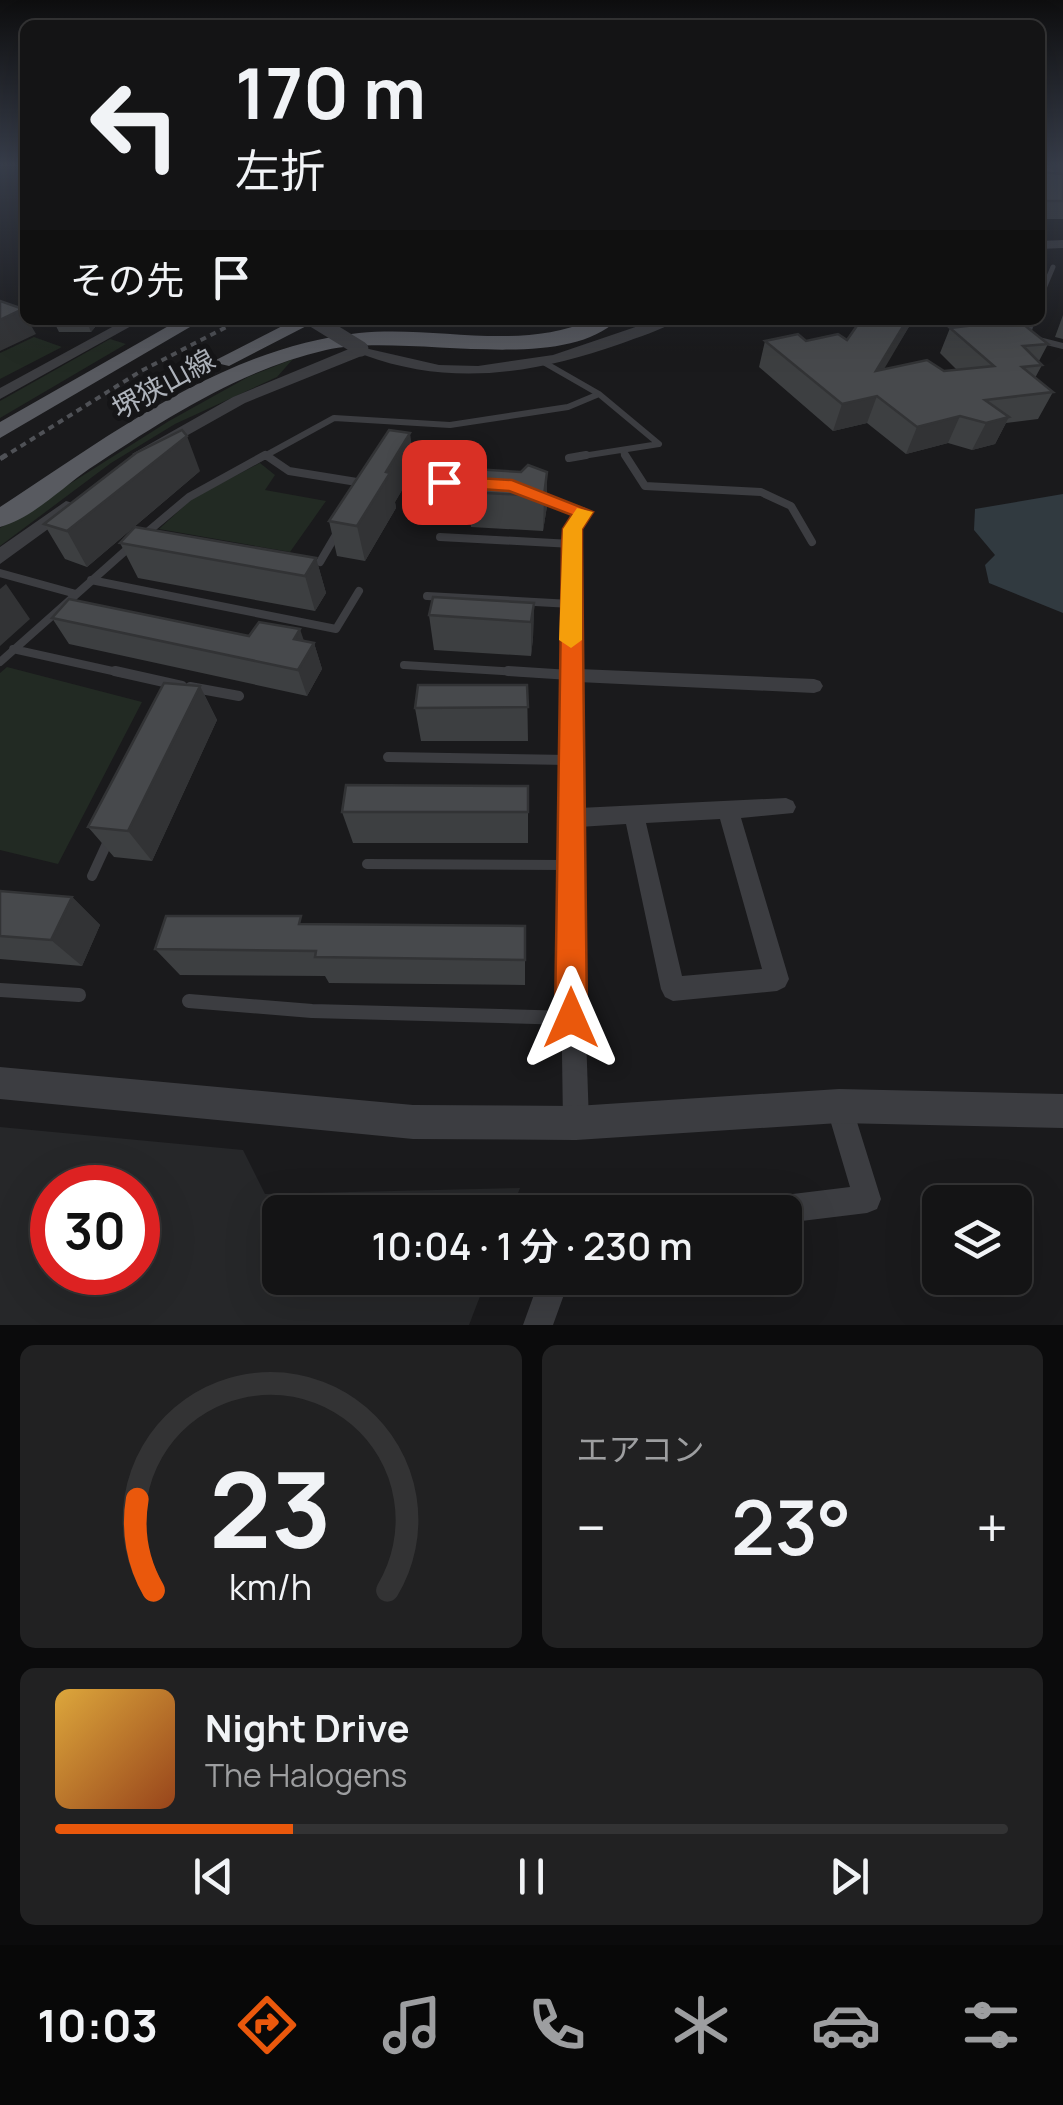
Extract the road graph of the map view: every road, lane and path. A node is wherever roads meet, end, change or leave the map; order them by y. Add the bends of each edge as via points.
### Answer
1 (1054, 268) dead end
2 (1045, 287) edge
3 (126, 325) edge
4 (184, 325) edge
5 (190, 325) edge
6 (302, 325) edge
7 (320, 325) edge
8 (329, 325) edge
9 (462, 325) edge
10 (565, 325) edge
11 (597, 325) edge
12 (655, 325) edge
13 (1031, 325) edge
14 (1063, 346) edge
15 (362, 350) junction
16 (117, 362) junction
17 (545, 364) junction
18 (204, 390) junction
19 (0, 394) edge
20 (599, 394) junction
21 (0, 431) edge
22 (622, 450) junction
23 (267, 456) junction
24 (569, 458) dead end
25 (119, 468) edge
26 (444, 482) dead end
27 (495, 485) edge
28 (530, 492) edge
29 (0, 498) edge
30 (357, 499) edge
31 (75, 500) edge
32 (584, 512) joint
33 (0, 518) edge
34 (339, 531) edge
35 (440, 537) dead end
36 (812, 542) dead end
37 (572, 544) junction
38 (0, 557) edge
39 (320, 562) dead end
40 (0, 574) edge
41 (91, 580) junction
42 (359, 591) dead end
43 (76, 594) junction
44 (427, 596) dead end
45 (571, 604) junction
46 (14, 650) junction
47 (0, 662) edge
48 (404, 665) dead end
49 (570, 676) junction
50 (182, 686) junction
51 (814, 686) dead end
52 (238, 696) dead end
53 (174, 703) edge
54 (388, 757) dead end
55 (568, 760) junction
56 (786, 807) dead end
57 (728, 810) junction
58 (634, 815) junction
59 (569, 818) junction
60 (116, 824) edge
61 (367, 864) dead end
62 (569, 865) junction
63 (92, 876) dead end
64 (0, 990) edge
65 (78, 995) dead end
66 (189, 1001) dead end
67 (571, 1018) junction
68 (0, 1083) edge
69 (838, 1106) junction
70 (1063, 1111) edge
71 (576, 1123) junction
72 (802, 1207) edge
73 (549, 1295) edge
74 (538, 1325) edge

1 - 2 lane
3 - 19 street
4 - 16 main road
5 - 16 main road
6 - 29 main road via 182,383
7 - 15 street, bridge
8 - 18 main road
9 - 10 main road via 492,334
11 - 18 main road, 堺狭山線 via 522,344 333,342
12 - 17 street
13 - 14 lane via 1027,337
15 - 17 street via 400,363 479,371
15 - 25 street via 239,400
16 - 21 main road, 堺狭山線
17 - 20 lane
18 - 33 main road, 堺狭山線
20 - 22 lane via 659,444
20 - 23 lane via 568,408 450,426 334,418
22 - 24 lane
22 - 36 lane via 645,486 761,492 791,506
23 - 30 lane via 289,472 366,484
23 - 41 lane via 189,496
26 - 27 lane
28 - 32 lane
31 - 38 street
32 - 37 street via 572,529
34 - 39 lane
35 - 37 lane
37 - 45 street
40 - 43 lane
41 - 42 lane via 336,629
41 - 43 lane
43 - 46 lane
44 - 45 lane
45 - 49 street
46 - 47 lane
46 - 50 lane
48 - 49 lane
49 - 51 street
49 - 55 street
50 - 52 lane
50 - 53 lane
54 - 55 lane
55 - 59 street
56 - 57 street
57 - 58 street
57 - 58 street via 777,979 673,989
58 - 59 street
59 - 62 street
60 - 63 lane
61 - 62 lane
62 - 67 street
64 - 65 lane
66 - 67 lane via 312,1012
67 - 71 street
68 - 71 street via 413,1122
69 - 70 street
69 - 71 street
69 - 72 street via 867,1199
73 - 74 street

